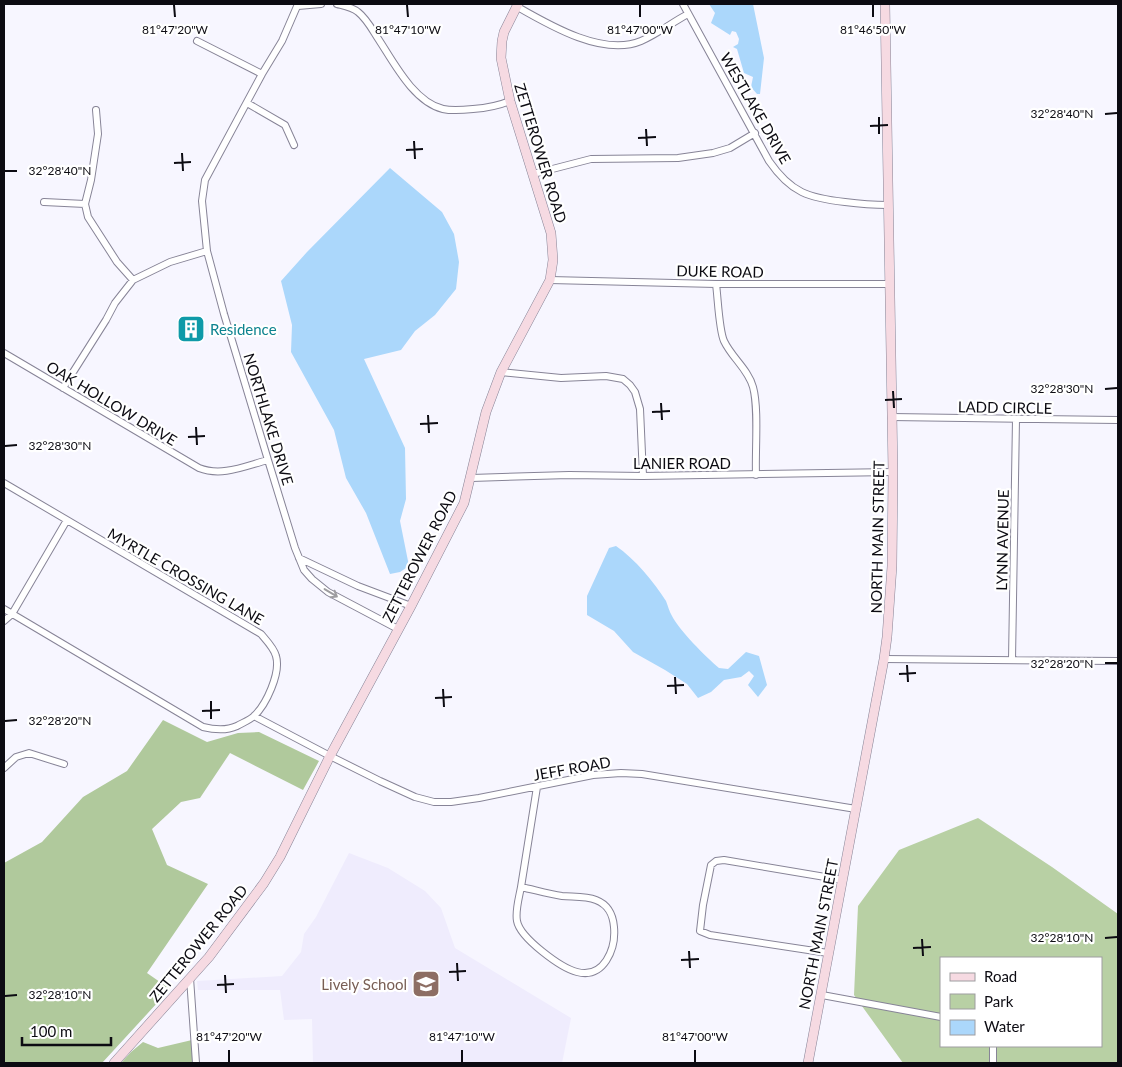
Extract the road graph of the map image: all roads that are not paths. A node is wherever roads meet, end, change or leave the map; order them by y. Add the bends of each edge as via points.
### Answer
1 (321, 4) edge
2 (337, 4) edge
3 (683, 4) edge
4 (884, 4) edge
5 (298, 5) edge
6 (517, 5) edge
7 (688, 14) junction
8 (198, 41) dead end
9 (262, 74) junction
10 (510, 101) junction
11 (247, 102) junction
12 (96, 110) dead end
13 (755, 133) junction
14 (294, 145) dead end
15 (533, 174) junction
16 (44, 202) dead end
17 (85, 204) junction
18 (888, 205) junction
19 (207, 251) junction
20 (133, 280) junction
21 (550, 280) junction
22 (716, 284) junction
23 (890, 284) junction
24 (4, 353) edge
25 (501, 372) junction
26 (63, 388) junction
27 (891, 417) junction
28 (1016, 419) junction
29 (1118, 420) edge
30 (268, 460) junction
31 (893, 472) junction
32 (756, 475) junction
33 (643, 476) junction
34 (471, 478) junction
35 (4, 483) edge
36 (67, 520) junction
37 (299, 558) junction
38 (411, 606) junction
39 (4, 609) edge
40 (12, 614) junction
41 (4, 621) edge
42 (398, 629) junction
43 (884, 659) junction
44 (1012, 660) junction
45 (1118, 661) edge
46 (254, 716) junction
47 (330, 756) junction
48 (64, 764) dead end
49 (4, 768) edge
50 (537, 787) junction
51 (856, 809) junction
52 (843, 880) junction
53 (521, 887) junction
54 (828, 954) junction
55 (190, 978) junction
56 (822, 995) junction
57 (940, 1017) edge
58 (993, 1047) edge
59 (114, 1063) edge
60 (196, 1063) edge
61 (808, 1063) edge
62 (993, 1063) edge

1 - 5 street, NORTHLAKE DRIVE
2 - 10 street via 359,13 402,76 432,104 443,109 464,110 499,106
3 - 7 street, WESTLAKE DRIVE
4 - 18 street, NORTH MAIN STREET
5 - 9 street, NORTHLAKE DRIVE
6 - 7 street via 557,29 588,40 623,46 641,41
6 - 10 street, ZETTEROWER ROAD via 504,32 501,50
7 - 13 street, WESTLAKE DRIVE
8 - 9 street
9 - 11 street, NORTHLAKE DRIVE
10 - 15 street, ZETTEROWER ROAD
11 - 14 street via 285,125
11 - 19 street, NORTHLAKE DRIVE via 205,180 202,201
12 - 17 street via 98,134
13 - 15 street via 713,154 678,158 591,159
13 - 18 street, WESTLAKE DRIVE via 774,168 801,193 818,199
15 - 21 street, ZETTEROWER ROAD via 551,233 553,260
16 - 17 street
17 - 20 street via 97,232
18 - 23 street, NORTH MAIN STREET
19 - 20 street via 170,262
19 - 30 street, NORTHLAKE DRIVE
20 - 26 street via 115,303
21 - 22 street, DUKE ROAD
21 - 25 street, ZETTEROWER ROAD
22 - 23 street, DUKE ROAD
22 - 32 street via 725,343 753,386
23 - 27 street, NORTH MAIN STREET
24 - 26 street, OAK HOLLOW DRIVE
25 - 33 street via 561,378 606,376 623,379 635,392 640,409
25 - 34 street, ZETTEROWER ROAD via 486,412
26 - 30 street, OAK HOLLOW DRIVE via 208,472 226,472
27 - 28 street, LADD CIRCLE
27 - 31 street, NORTH MAIN STREET
28 - 29 street, LADD CIRCLE
28 - 44 street, LYNN AVENUE
30 - 37 street, NORTHLAKE DRIVE
31 - 32 street, LANIER ROAD
31 - 43 street, NORTH MAIN STREET via 891,575
32 - 33 street, LANIER ROAD
33 - 34 street, LANIER ROAD
34 - 38 street, ZETTEROWER ROAD via 464,502
35 - 36 street, MYRTLE CROSSING LANE
36 - 40 street
36 - 46 street, MYRTLE CROSSING LANE via 261,634 277,657 276,676 272,689
37 - 38 street
37 -> 42 street, NORTHLAKE DRIVE via 304,570 328,592
38 - 42 street, ZETTEROWER ROAD
39 - 40 street
40 - 41 street
40 - 46 street via 203,727 219,730 236,726
42 - 47 street, ZETTEROWER ROAD
43 - 44 street
43 - 51 street, NORTH MAIN STREET
44 - 45 street
46 - 47 street, JEFF ROAD
47 - 50 street, JEFF ROAD via 415,797 434,802 480,798
47 - 55 street, ZETTEROWER ROAD via 264,883 215,950
48 - 49 street via 29,753 16,757
50 - 51 street, JEFF ROAD via 606,774 642,774
50 - 53 street
51 - 52 street, NORTH MAIN STREET
52 - 54 street, NORTH MAIN STREET
52 - 54 street via 724,860 711,865 700,931
53 - 53 street via 517,921 526,936 576,972 593,972 601,967 614,944 610,910 596,900
54 - 56 street, NORTH MAIN STREET
55 - 59 street, ZETTEROWER ROAD
55 - 60 street
56 - 57 street
56 - 61 street, NORTH MAIN STREET
58 - 62 street

